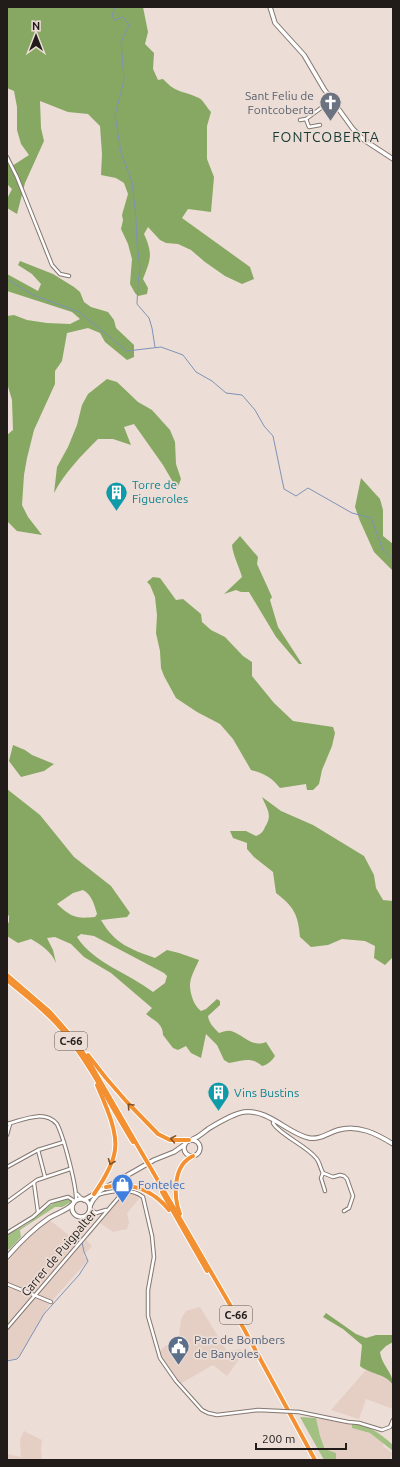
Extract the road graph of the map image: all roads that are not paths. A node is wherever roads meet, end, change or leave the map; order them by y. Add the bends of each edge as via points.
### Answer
1 (270, 7) edge
2 (332, 100) junction
3 (306, 119) junction
4 (300, 120) dead end
5 (320, 125) dead end
6 (7, 157) edge
7 (393, 160) edge
8 (69, 276) dead end
9 (7, 975) edge
10 (7, 980) edge
11 (68, 1034) junction
12 (274, 1121) junction
13 (8, 1124) edge
14 (203, 1134) junction
15 (7, 1135) edge
16 (191, 1140) junction
17 (64, 1142) junction
18 (393, 1144) edge
19 (184, 1145) junction
20 (200, 1145) junction
21 (38, 1150) junction
22 (174, 1152) junction
23 (186, 1154) junction
24 (193, 1156) junction
25 (7, 1167) edge
26 (70, 1169) junction
27 (322, 1171) junction
28 (152, 1172) junction
29 (45, 1177) junction
30 (34, 1183) junction
31 (106, 1187) junction
32 (125, 1190) junction
33 (325, 1191) dead end
34 (112, 1192) junction
35 (76, 1193) junction
36 (95, 1195) junction
37 (83, 1200) junction
38 (116, 1200) junction
39 (7, 1202) edge
40 (74, 1203) junction
41 (110, 1207) junction
42 (90, 1208) junction
43 (65, 1210) junction
44 (344, 1211) dead end
45 (39, 1212) junction
46 (74, 1214) junction
47 (177, 1219) junction
48 (186, 1228) junction
49 (7, 1233) edge
50 (7, 1256) edge
51 (7, 1284) edge
52 (34, 1296) junction
53 (51, 1302) dead end
54 (7, 1328) edge
55 (393, 1420) edge
56 (314, 1460) edge

1 - 2 street via 275,22 300,50
2 - 3 street
2 - 7 street via 356,133
3 - 4 street
3 - 5 street via 310,127
6 - 8 street via 52,265 60,274
9 - 11 highway, C-66 via 50,1012
10 - 11 highway, C-66
16 -> 11 highway via 170,1140 152,1129 106,1078 74,1036
11 - 28 highway, C-66, bridge
11 -> 36 highway via 68,1041 96,1084 115,1137 116,1149 112,1161
12 - 14 street via 255,1113 241,1113
12 - 18 street via 307,1138 318,1138 338,1130 355,1128 375,1134
12 - 27 street via 276,1128 317,1158
13 - 15 street
13 - 17 street via 37,1116 47,1117 58,1124
14 - 16 street
14 - 20 street
16 - 19 street
16 - 20 street via 197,1141
17 - 21 street
17 - 26 street
19 - 22 street
19 - 23 street
20 - 24 street via 199,1153
21 - 25 street
21 - 29 street
22 - 23 street
22 - 31 street via 154,1160
23 - 24 street
24 - 48 highway via 184,1163 178,1174 176,1187 177,1205
26 - 29 street
26 - 35 street
27 - 33 street via 321,1178
27 - 44 street via 333,1177 340,1175 347,1179 352,1199 349,1208
28 - 47 highway, C-66
28 - 48 highway, C-66
29 - 30 street
30 - 39 street
30 - 45 street
31 - 36 street
31 - 47 highway via 125,1185 142,1189 160,1199
32 - 34 street
32 - 38 street, Carrer de Puigpalter
32 - 55 street, bridge via 139,1193 145,1202 154,1257 148,1290 148,1316 160,1358 202,1410 217,1415 258,1410 299,1412 382,1430 390,1427
34 - 36 street
34 - 38 street
35 - 37 street
35 - 40 street
36 - 37 street
36 - 42 street
37 - 40 street
37 - 42 street via 88,1202
38 - 41 street, Carrer de Puigpalter
40 - 43 street
40 - 45 street via 68,1197 55,1200
40 - 46 street
41 - 42 street via 98,1213
41 - 52 street, Carrer de Puigpalter
42 - 46 street via 85,1216 79,1217
43 - 46 street
43 - 50 street via 34,1229
45 - 49 street
47 - 56 highway, C-66
48 - 56 highway, C-66
51 - 52 street
52 - 53 street
52 - 54 street, Carrer de Puigpalter

